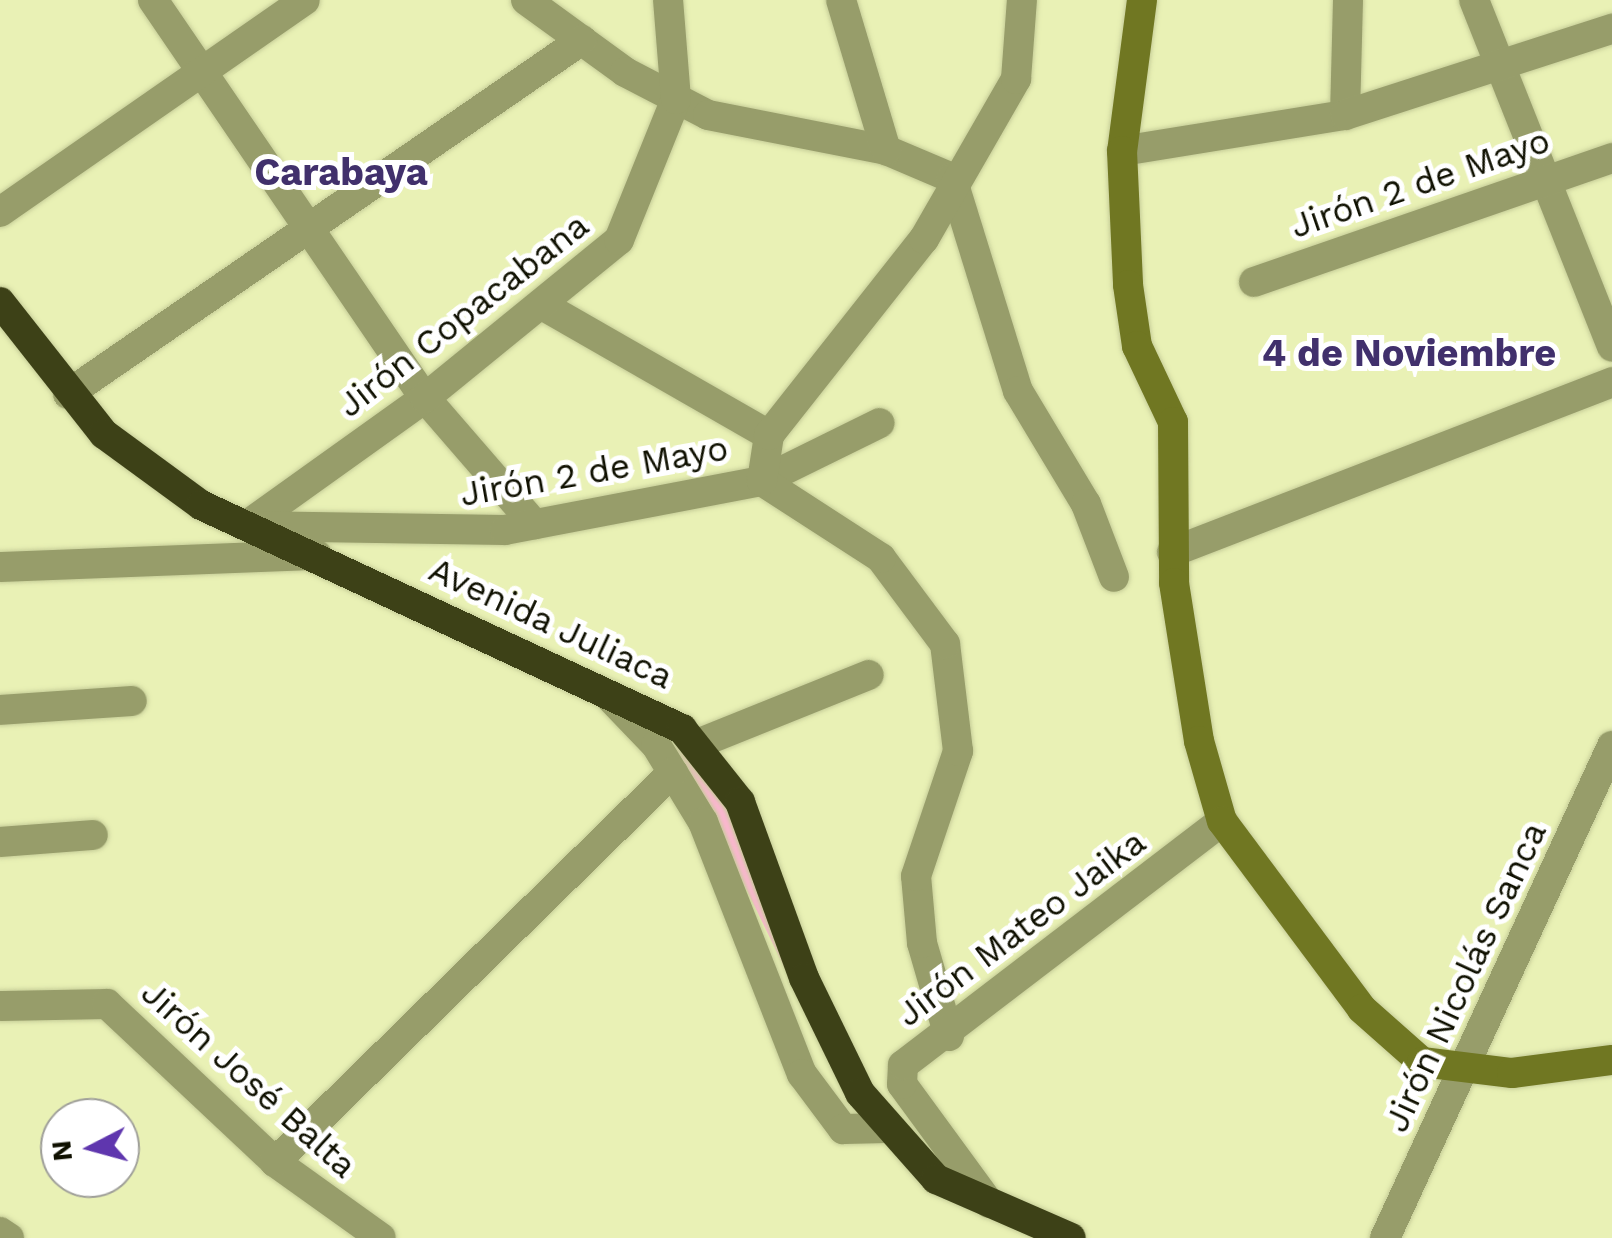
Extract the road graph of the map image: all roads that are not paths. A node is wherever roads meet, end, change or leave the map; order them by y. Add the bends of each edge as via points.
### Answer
1 (153, 0) edge
2 (305, 0) edge
3 (526, 0) edge
4 (668, 0) edge
5 (841, 0) edge
6 (1022, 0) edge
7 (1142, 0) edge
8 (1348, 0) edge
9 (1474, 0) edge
10 (1612, 29) edge
11 (582, 40) junction
12 (1496, 68) junction
13 (202, 80) junction
14 (676, 99) junction
15 (1345, 115) junction
16 (886, 150) junction
17 (1122, 150) junction
18 (1612, 158) edge
19 (1540, 176) junction
20 (952, 178) junction
21 (0, 212) edge
22 (308, 234) junction
23 (1254, 282) dead end
24 (0, 302) edge
25 (542, 305) junction
26 (1612, 346) edge
27 (1612, 382) edge
28 (68, 394) junction
29 (426, 398) junction
30 (880, 423) dead end
31 (769, 435) junction
32 (762, 481) junction
33 (534, 524) junction
34 (246, 526) junction
35 (1172, 552) junction
36 (323, 555) junction
37 (0, 567) edge
38 (1114, 577) dead end
39 (869, 674) dead end
40 (607, 693) junction
41 (132, 700) dead end
42 (0, 710) edge
43 (697, 744) junction
44 (1612, 746) edge
45 (674, 772) junction
46 (1222, 821) junction
47 (93, 835) dead end
48 (0, 842) edge
49 (0, 1006) edge
50 (949, 1036) junction
51 (1612, 1060) edge
52 (1466, 1068) junction
53 (888, 1128) junction
54 (276, 1162) junction
55 (989, 1203) junction
56 (0, 1232) edge
57 (10, 1238) edge
58 (380, 1238) edge
59 (1071, 1238) edge
60 (1385, 1238) edge

1 - 13 street
2 - 13 street
3 - 11 street
4 - 14 street, Jirón Copacabana
5 - 16 street
6 - 20 street via 1016,78
7 - 17 street
8 - 15 street
9 - 12 street
10 - 12 street
11 - 14 street
11 - 22 street
12 - 15 street
12 - 19 street
13 - 21 street
13 - 22 street
14 - 16 street via 741,126
14 - 25 street, Jirón Copacabana via 619,240
15 - 17 street
16 - 20 street
17 - 35 street via 1133,329 1173,422
18 - 19 street, Jirón 2 de Mayo
19 - 23 street, Jirón 2 de Mayo
19 - 26 street
20 - 31 street via 924,239
20 - 38 street via 1018,391 1086,504
22 - 28 street
22 - 29 street
24 - 28 highway, Avenida Juliaca
25 - 29 street, Jirón Copacabana
25 - 31 street
27 - 35 street
28 - 34 highway, Avenida Juliaca via 136,460
29 - 33 street
29 - 34 street, Jirón Copacabana
30 - 32 street, Jirón 2 de Mayo
31 - 32 street
32 - 33 street, Jirón 2 de Mayo
32 - 50 street via 881,558 945,644 958,751 916,876 922,943
33 - 34 street, Jirón 2 de Mayo via 409,534
34 - 36 highway, Avenida Juliaca
35 - 46 street via 1199,741
36 - 37 street
36 - 40 highway, Avenida Juliaca
39 - 43 street
40 - 43 highway, Avenida Juliaca via 655,712
40 - 45 street
41 - 42 street
43 - 53 highway, Avenida Juliaca via 740,802 826,1031
44 - 52 street, Jirón Nicolás Sanca
45 - 53 street via 702,822 802,1074 843,1129
45 - 54 street
46 - 50 street, Jirón Mateo Jaika
46 - 52 street via 1362,1009 1422,1062
47 - 48 street
49 - 54 street, Jirón José Balta via 107,1004
50 - 55 street, Jirón Mateo Jaika via 902,1064 902,1084
51 - 52 street via 1571,1070
52 - 60 street, Jirón Nicolás Sanca
53 - 55 highway, Avenida Juliaca via 936,1179
54 - 58 street, Jirón José Balta
55 - 59 highway, Avenida Juliaca
56 - 57 street

